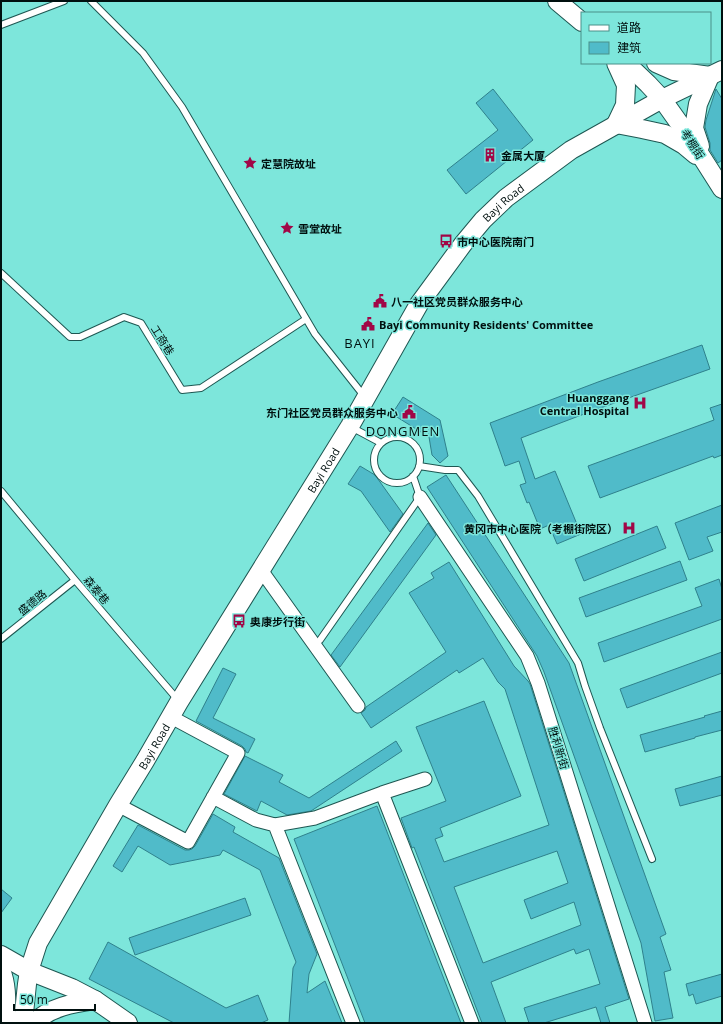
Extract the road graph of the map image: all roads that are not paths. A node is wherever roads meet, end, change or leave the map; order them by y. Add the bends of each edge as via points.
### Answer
1 (64, 1) edge
2 (91, 1) edge
3 (557, 1) edge
4 (572, 1) edge
5 (584, 12) edge
6 (581, 21) edge
7 (1, 25) edge
8 (616, 64) edge
9 (627, 64) edge
10 (644, 64) edge
11 (658, 64) edge
12 (716, 73) edge
13 (662, 99) junction
14 (616, 124) junction
15 (705, 162) junction
16 (720, 181) edge
17 (1, 273) edge
18 (306, 319) junction
19 (366, 398) junction
20 (350, 426) junction
21 (381, 443) junction
22 (419, 466) junction
23 (413, 476) junction
24 (1, 491) edge
25 (420, 497) junction
26 (261, 570) junction
27 (75, 580) junction
28 (1, 639) edge
29 (320, 640) dead end
30 (358, 706) dead end
31 (175, 709) junction
32 (426, 779) dead end
33 (382, 792) junction
34 (213, 797) junction
35 (118, 805) junction
36 (275, 825) junction
37 (652, 859) dead end
38 (1, 956) edge
39 (1, 970) edge
40 (29, 971) junction
41 (95, 1000) junction
42 (4, 1001) edge
43 (24, 1020) edge
44 (6, 1023) edge
45 (128, 1023) edge
46 (352, 1023) edge
47 (472, 1023) edge
48 (645, 1023) edge

1 - 7 lane
2 - 18 lane via 143,53 182,107
3 - 6 main road
4 - 5 main road
8 - 14 main road via 626,85 625,105
9 - 13 main road
10 - 13 main road via 654,73
11 - 12 main road via 674,71
12 - 13 main road, Bayi Road
12 - 15 main road via 698,104 694,128
13 - 14 main road, Bayi Road
13 - 15 main road, 考棚街
14 - 15 main road via 665,134
14 - 19 main road, Bayi Road via 571,150 506,198 483,220 419,304
15 - 16 main road, 考棚街
17 - 18 lane, 工商巷 via 70,337 80,337 124,317 141,323 182,390 202,388
18 - 19 lane
19 - 20 main road, Bayi Road
20 - 21 lane
20 - 26 main road, Bayi Road
21 - 22 lane via 397,436 409,440 417,448
21 - 23 lane via 374,460 381,476 385,480 397,483
22 - 23 lane
22 - 37 lane via 458,470 478,496 578,663 600,728 631,799
23 - 25 lane
24 - 27 lane, 森泰巷
25 - 29 lane
25 - 48 street, 胜利新街 via 527,656 538,683
26 - 30 street
26 - 31 main road, Bayi Road
27 - 28 lane, 盛德路
27 - 31 lane, 森泰巷
31 - 34 street via 238,753
31 - 35 main road, Bayi Road
32 - 33 street
33 - 36 street via 316,818
33 - 47 street
34 - 35 street via 188,842
34 - 36 street via 256,820
35 - 40 main road, Bayi Road via 38,943
36 - 46 street
38 - 40 main road
39 - 42 main road
40 - 41 main road
40 - 42 main road
40 - 43 main road
41 - 43 main road via 74,1003 57,1008 41,1017
41 - 45 main road
42 - 44 main road

